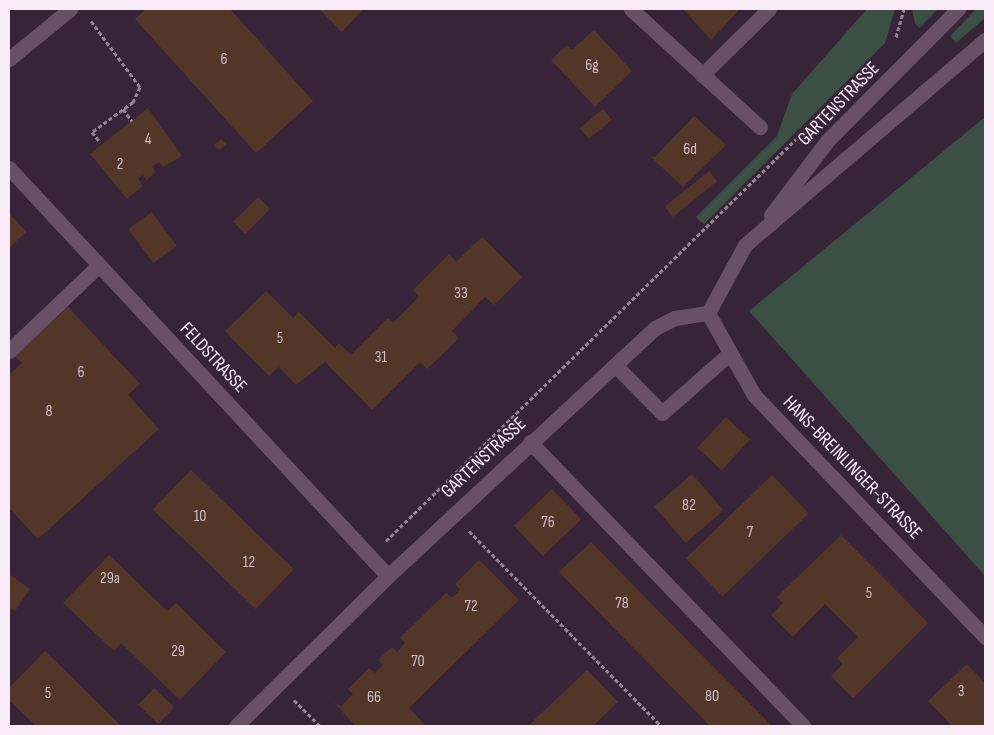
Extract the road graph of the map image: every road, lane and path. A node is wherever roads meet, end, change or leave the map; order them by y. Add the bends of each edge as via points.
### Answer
1 (70, 9) edge
2 (631, 9) edge
3 (770, 9) edge
4 (904, 9) edge
5 (958, 9) edge
6 (87, 16) dead end
7 (985, 40) edge
8 (894, 43) dead end
9 (9, 59) edge
10 (702, 75) junction
11 (123, 109) junction
12 (132, 121) dead end
13 (760, 127) dead end
14 (802, 134) dead end
15 (100, 142) dead end
16 (9, 168) edge
17 (757, 235) junction
18 (99, 265) junction
19 (708, 313) junction
20 (9, 351) edge
21 (728, 354) junction
22 (615, 365) junction
23 (530, 442) junction
24 (453, 514) junction
25 (370, 557) junction
26 (388, 576) junction
27 (985, 637) edge
28 (279, 685) junction
29 (236, 726) edge
30 (320, 726) edge
31 (661, 726) edge
32 (803, 726) edge

1 - 9 street
2 - 10 street
3 - 10 street
4 - 8 path
5 - 17 street, GARTENSTRASSE via 828,140
6 - 11 path via 140,88
7 - 17 street, GARTENSTRASSE
10 - 13 street
11 - 12 path
11 - 15 path via 92,132
14 - 25 path
16 - 18 street, FELDSTRASSE
17 - 19 street, GARTENSTRASSE via 728,271
18 - 20 street
18 - 25 street, FELDSTRASSE
19 - 21 street, HANS-BREINLINGER-STRASSE
19 - 22 street, GARTENSTRASSE via 676,318 656,328
21 - 22 street via 662,412
21 - 27 street, HANS-BREINLINGER-STRASSE via 754,394
22 - 23 street, GARTENSTRASSE
23 - 24 street, GARTENSTRASSE
23 - 32 street
24 - 26 street, GARTENSTRASSE
24 - 31 path
25 - 26 street, FELDSTRASSE
26 - 28 street, GARTENSTRASSE
28 - 29 street, GARTENSTRASSE
28 - 30 path

